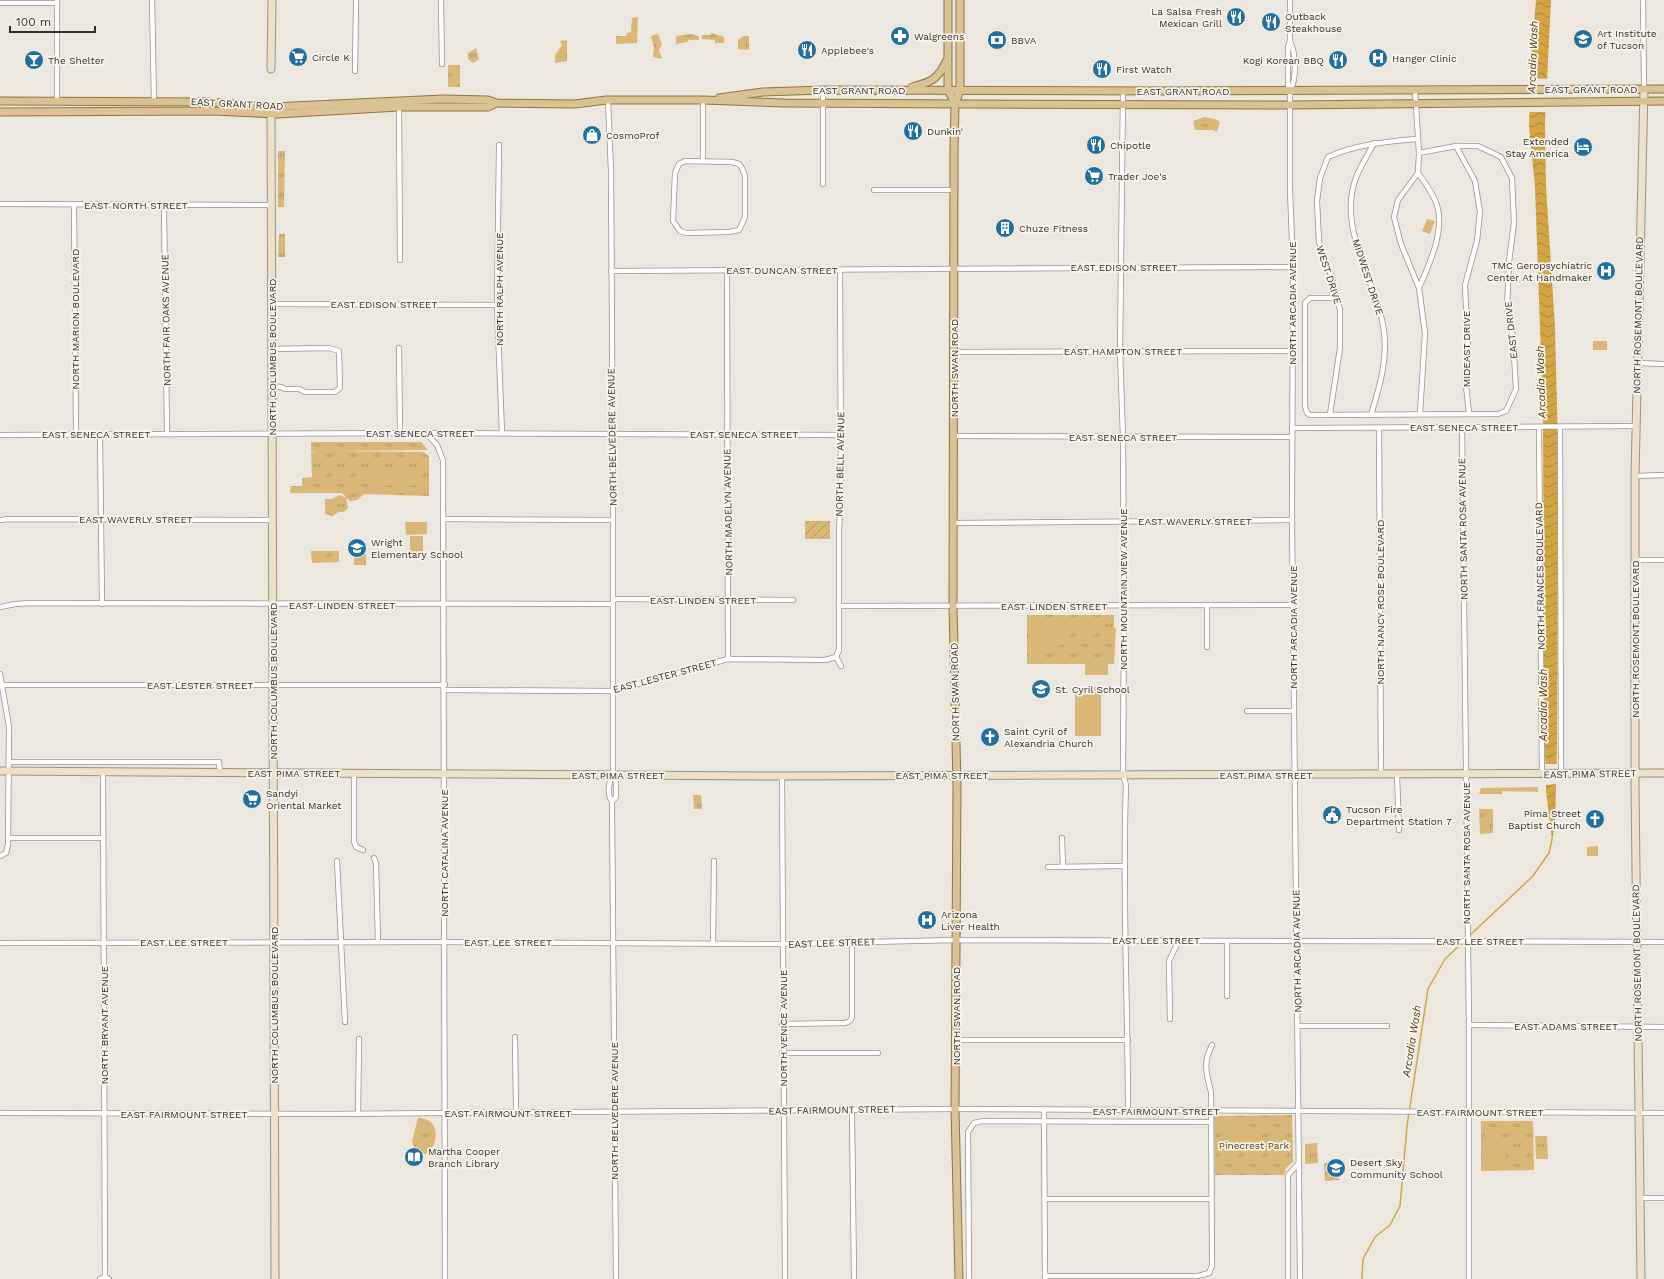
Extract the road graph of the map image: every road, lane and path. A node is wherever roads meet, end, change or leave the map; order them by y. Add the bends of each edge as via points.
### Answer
1 (152, 0) edge
2 (272, 0) edge
3 (356, 0) edge
4 (441, 0) edge
5 (948, 0) edge
6 (960, 0) edge
7 (1290, 0) edge
8 (1643, 0) edge
9 (57, 1) edge
10 (0, 2) edge
11 (948, 58) junction
12 (442, 64) dead end
13 (271, 69) dead end
14 (355, 70) dead end
15 (1644, 89) junction
16 (1664, 89) edge
17 (823, 90) junction
18 (901, 90) junction
19 (948, 90) junction
20 (960, 90) junction
21 (1415, 90) junction
22 (1123, 91) junction
23 (1290, 91) junction
24 (608, 100) junction
25 (703, 100) junction
26 (0, 101) edge
27 (1664, 101) edge
28 (57, 102) junction
29 (154, 102) junction
30 (1644, 102) junction
31 (496, 104) junction
32 (823, 104) junction
33 (954, 104) junction
34 (1123, 104) junction
35 (1290, 104) junction
36 (1415, 104) junction
37 (399, 107) junction
38 (271, 111) junction
39 (0, 112) edge
40 (1417, 139) junction
41 (1374, 143) junction
42 (499, 145) dead end
43 (1456, 146) junction
44 (1419, 153) junction
45 (703, 161) junction
46 (1418, 173) junction
47 (823, 184) dead end
48 (874, 190) dead end
49 (954, 190) junction
50 (0, 204) edge
51 (74, 205) junction
52 (164, 205) junction
53 (272, 205) junction
54 (400, 260) dead end
55 (1122, 267) junction
56 (1293, 267) junction
57 (954, 269) junction
58 (727, 270) junction
59 (840, 270) junction
60 (611, 271) junction
61 (1419, 288) junction
62 (1338, 298) junction
63 (271, 304) junction
64 (497, 305) junction
65 (399, 348) dead end
66 (272, 349) junction
67 (1120, 351) junction
68 (1293, 351) junction
69 (954, 352) junction
70 (1637, 363) junction
71 (1664, 364) edge
72 (272, 386) junction
73 (1330, 414) junction
74 (1420, 414) junction
75 (1469, 414) junction
76 (1371, 415) junction
77 (1636, 426) junction
78 (1462, 427) junction
79 (1540, 427) junction
80 (1559, 427) junction
81 (1292, 428) junction
82 (1379, 428) junction
83 (400, 433) junction
84 (426, 433) junction
85 (502, 433) junction
86 (76, 434) junction
87 (100, 434) junction
88 (167, 434) junction
89 (272, 434) junction
90 (612, 434) junction
91 (727, 434) junction
92 (0, 435) edge
93 (841, 435) junction
94 (954, 436) junction
95 (1123, 436) junction
96 (1292, 437) junction
97 (1635, 476) junction
98 (1664, 476) edge
99 (101, 519) junction
100 (444, 519) junction
101 (0, 520) edge
102 (272, 520) junction
103 (613, 520) junction
104 (1292, 520) junction
105 (1123, 521) junction
106 (954, 523) junction
107 (1635, 560) junction
108 (1664, 560) edge
109 (729, 600) junction
110 (793, 600) dead end
111 (613, 602) junction
112 (102, 604) junction
113 (272, 605) junction
114 (444, 605) junction
115 (953, 605) junction
116 (1293, 605) junction
117 (839, 606) junction
118 (1124, 606) junction
119 (1208, 606) junction
120 (0, 608) edge
121 (1207, 647) dead end
122 (836, 657) junction
123 (728, 659) junction
124 (841, 666) dead end
125 (0, 674) edge
126 (3, 685) junction
127 (272, 685) junction
128 (445, 688) junction
129 (613, 691) junction
130 (1247, 711) dead end
131 (1294, 712) junction
132 (8, 762) junction
133 (8, 771) junction
134 (0, 772) edge
135 (103, 772) junction
136 (220, 773) junction
137 (273, 773) junction
138 (1635, 773) junction
139 (1664, 773) edge
140 (354, 774) junction
141 (444, 774) junction
142 (956, 774) junction
143 (1466, 774) junction
144 (1544, 774) junction
145 (1560, 774) junction
146 (613, 775) junction
147 (1122, 775) junction
148 (1295, 775) junction
149 (1381, 775) junction
150 (1397, 775) junction
151 (782, 776) junction
152 (612, 802) junction
153 (1399, 830) dead end
154 (8, 838) junction
155 (103, 838) junction
156 (1062, 838) dead end
157 (363, 850) dead end
158 (2, 855) edge
159 (374, 858) dead end
160 (337, 861) dead end
161 (714, 861) dead end
162 (1124, 866) junction
163 (1048, 867) dead end
164 (1063, 867) junction
165 (956, 940) junction
166 (1125, 940) junction
167 (1179, 940) junction
168 (1227, 941) junction
169 (1297, 941) junction
170 (1467, 941) junction
171 (274, 942) junction
172 (342, 942) junction
173 (378, 942) junction
174 (444, 942) junction
175 (613, 942) junction
176 (852, 942) junction
177 (1637, 942) junction
178 (1664, 942) edge
179 (0, 943) edge
180 (104, 943) junction
181 (713, 944) junction
182 (783, 944) junction
183 (1227, 996) dead end
184 (1170, 1019) dead end
185 (345, 1022) dead end
186 (782, 1024) junction
187 (1298, 1026) junction
188 (1387, 1026) dead end
189 (1469, 1026) junction
190 (1638, 1027) junction
191 (1664, 1027) edge
192 (516, 1037) dead end
193 (359, 1039) dead end
194 (956, 1040) junction
195 (1128, 1040) junction
196 (1212, 1045) dead end
197 (782, 1053) junction
198 (878, 1053) dead end
199 (955, 1109) junction
200 (852, 1110) junction
201 (1298, 1110) junction
202 (784, 1111) junction
203 (1044, 1111) junction
204 (1128, 1111) junction
205 (1211, 1111) junction
206 (1469, 1112) junction
207 (0, 1113) edge
208 (274, 1113) junction
209 (444, 1113) junction
210 (516, 1113) junction
211 (614, 1113) junction
212 (1639, 1113) junction
213 (1664, 1113) edge
214 (104, 1114) junction
215 (358, 1114) junction
216 (1044, 1121) junction
217 (1211, 1122) junction
218 (1298, 1163) junction
219 (1640, 1198) junction
220 (1664, 1198) edge
221 (1045, 1199) junction
222 (1211, 1199) junction
223 (105, 1278) edge
224 (1045, 1278) edge
225 (275, 1279) edge
226 (445, 1279) edge
227 (616, 1279) edge
228 (785, 1279) edge
229 (854, 1279) edge
230 (959, 1279) edge
231 (969, 1279) edge
232 (1288, 1279) edge
233 (1300, 1279) edge
234 (1469, 1279) edge
235 (1641, 1279) edge

1 - 29 street
2 - 13 street
3 - 14 street
4 - 12 street
5 - 11 main road, NORTH SWAN ROAD
6 - 20 main road, NORTH SWAN ROAD
7 - 23 street, NORTH ARCADIA AVENUE via 1294,84
8 - 15 street, NORTH ROSEMONT BOULEVARD
9 - 10 street
9 - 28 street
11 - 18 main road via 941,73 932,81
11 - 19 main road, NORTH SWAN ROAD
15 - 16 main road, EAST GRANT ROAD
15 - 21 main road, EAST GRANT ROAD
15 - 30 street, NORTH ROSEMONT BOULEVARD
17 - 18 main road, EAST GRANT ROAD
17 - 25 main road, EAST GRANT ROAD via 763,92
17 - 32 street
18 - 19 main road, EAST GRANT ROAD
19 - 20 main road, EAST GRANT ROAD
19 - 33 main road, NORTH SWAN ROAD
20 - 22 main road, EAST GRANT ROAD
20 - 33 main road, NORTH SWAN ROAD
21 - 23 main road, EAST GRANT ROAD
21 - 36 street
22 - 23 main road, EAST GRANT ROAD
22 - 34 street, NORTH MOUNTAIN VIEW AVENUE
23 - 35 street, NORTH ARCADIA AVENUE
24 - 25 main road, EAST GRANT ROAD
24 - 31 main road, EAST GRANT ROAD via 575,104
24 - 60 street, NORTH BELVEDERE AVENUE
25 - 32 main road, EAST GRANT ROAD
25 - 45 street
26 - 28 main road, EAST GRANT ROAD
27 - 30 main road, EAST GRANT ROAD
28 - 29 main road, EAST GRANT ROAD
29 - 38 main road, EAST GRANT ROAD via 214,103
30 - 36 main road, EAST GRANT ROAD
30 - 70 street, NORTH ROSEMONT BOULEVARD
31 - 37 main road, EAST GRANT ROAD via 488,107
31 - 38 main road, EAST GRANT ROAD via 488,100 442,99
32 - 33 main road, EAST GRANT ROAD
32 - 47 street
33 - 34 main road, EAST GRANT ROAD
33 - 49 main road, NORTH SWAN ROAD
34 - 35 main road, EAST GRANT ROAD
34 - 55 street, NORTH MOUNTAIN VIEW AVENUE
35 - 36 main road, EAST GRANT ROAD
35 - 56 street, NORTH ARCADIA AVENUE
36 - 40 street
37 - 38 main road, EAST GRANT ROAD
37 - 54 street
38 - 39 main road, EAST GRANT ROAD
38 - 53 street, NORTH COLUMBUS BOULEVARD
40 - 41 street, WEST DRIVE
40 - 44 street
41 - 62 street, WEST DRIVE via 1346,149 1328,157 1320,178 1317,201 1319,242
41 - 76 street, MIDWEST DRIVE via 1357,176 1351,207 1354,236 1384,326 1385,357
42 - 64 street, NORTH RALPH AVENUE
43 - 44 street, EAST DRIVE
43 - 75 street, MIDEAST DRIVE via 1475,181 1480,212 1477,242 1465,285 1468,353 1465,376
43 - 75 street, EAST DRIVE via 1478,146 1501,157 1512,178 1514,223 1507,308 1513,337 1516,389 1506,411 1498,414
44 - 46 street
45 - 45 street via 732,162 742,168 745,176 745,218 739,230 686,233 675,226 673,218 676,167 685,160
46 - 61 street via 1432,193 1439,218 1428,267
46 - 61 street via 1398,200 1394,217 1401,244
48 - 49 street
49 - 57 main road, NORTH SWAN ROAD
50 - 51 street, EAST NORTH STREET
51 - 52 street, EAST NORTH STREET
51 - 86 street, NORTH MARION BOULEVARD
52 - 53 street, EAST NORTH STREET
52 - 88 street, NORTH FAIR OAKS AVENUE
53 - 63 street, NORTH COLUMBUS BOULEVARD
55 - 56 street, EAST EDISON STREET
55 - 57 street, EAST EDISON STREET
55 - 67 street, NORTH MOUNTAIN VIEW AVENUE
56 - 68 street, NORTH ARCADIA AVENUE
57 - 59 street, EAST DUNCAN STREET
57 - 69 main road, NORTH SWAN ROAD
58 - 59 street, EAST DUNCAN STREET
58 - 60 street, EAST DUNCAN STREET
58 - 91 street, NORTH MADELYN AVENUE
59 - 93 street, NORTH BELL AVENUE
60 - 90 street, NORTH BELVEDERE AVENUE
61 - 74 street via 1425,333
62 - 73 street, WEST DRIVE via 1340,348
62 - 73 street via 1310,298 1305,304 1305,406 1310,415
63 - 64 street, EAST EDISON STREET
63 - 66 street, NORTH COLUMBUS BOULEVARD
64 - 85 street, NORTH RALPH AVENUE
65 - 83 street
66 - 72 street, NORTH COLUMBUS BOULEVARD
66 - 72 street via 329,348 338,351 340,388 335,392 305,392
67 - 68 street, EAST HAMPTON STREET
67 - 69 street, EAST HAMPTON STREET
67 - 95 street, NORTH MOUNTAIN VIEW AVENUE
68 - 81 street, NORTH ARCADIA AVENUE
69 - 94 main road, NORTH SWAN ROAD
70 - 71 street
70 - 77 street, NORTH ROSEMONT BOULEVARD
72 - 89 street, NORTH COLUMBUS BOULEVARD
73 - 76 street
74 - 75 street
74 - 76 street
77 - 80 street, EAST SENECA STREET
77 - 97 street, NORTH ROSEMONT BOULEVARD
78 - 79 street, EAST SENECA STREET
78 - 82 street, EAST SENECA STREET
78 - 143 street, NORTH SANTA ROSA AVENUE
79 - 80 street, EAST SENECA STREET
79 - 144 street, NORTH FRANCES BOULEVARD
80 - 145 street, NORTH FRANCES BOULEVARD
81 - 82 street, EAST SENECA STREET
81 - 96 street, NORTH ARCADIA AVENUE
82 - 149 street, NORTH NANCY ROSE BOULEVARD
83 - 84 street, EAST SENECA STREET
83 - 89 street, EAST SENECA STREET
84 - 85 street, EAST SENECA STREET
84 - 100 street, NORTH CATALINA AVENUE via 437,445 444,460
85 - 90 street, EAST SENECA STREET
86 - 87 street, EAST SENECA STREET
86 - 92 street, EAST SENECA STREET
87 - 88 street, EAST SENECA STREET
87 - 99 street
88 - 89 street, EAST SENECA STREET
89 - 102 street, NORTH COLUMBUS BOULEVARD
90 - 91 street, EAST SENECA STREET
90 - 103 street, NORTH BELVEDERE AVENUE
91 - 93 street, EAST SENECA STREET
91 - 109 street, NORTH MADELYN AVENUE
93 - 117 street, NORTH BELL AVENUE
94 - 95 street, EAST SENECA STREET
94 - 106 main road, NORTH SWAN ROAD
95 - 96 street, EAST SENECA STREET
95 - 105 street, NORTH MOUNTAIN VIEW AVENUE
96 - 104 street, NORTH ARCADIA AVENUE
97 - 98 street
97 - 107 street, NORTH ROSEMONT BOULEVARD
99 - 101 street, EAST WAVERLY STREET
99 - 102 street, EAST WAVERLY STREET
99 - 112 street
100 - 103 street
100 - 114 street, NORTH CATALINA AVENUE
102 - 113 street, NORTH COLUMBUS BOULEVARD
103 - 111 street, NORTH BELVEDERE AVENUE
104 - 105 street, EAST WAVERLY STREET
104 - 116 street, NORTH ARCADIA AVENUE
105 - 106 street, EAST WAVERLY STREET
105 - 118 street, NORTH MOUNTAIN VIEW AVENUE
106 - 115 main road, NORTH SWAN ROAD
107 - 108 street
107 - 138 street, NORTH ROSEMONT BOULEVARD
109 - 110 street, EAST LINDEN STREET
109 - 111 street, EAST LINDEN STREET
109 - 123 street, NORTH MADELYN AVENUE
111 - 114 street, EAST LINDEN STREET
111 - 129 street, NORTH BELVEDERE AVENUE
112 - 113 street, EAST LINDEN STREET
112 - 120 street, EAST LINDEN STREET via 15,604
113 - 114 street, EAST LINDEN STREET
113 - 127 street, NORTH COLUMBUS BOULEVARD
114 - 128 street, NORTH CATALINA AVENUE
115 - 117 street, EAST LINDEN STREET
115 - 118 street, EAST LINDEN STREET
115 - 142 main road, NORTH SWAN ROAD
116 - 119 street, EAST LINDEN STREET
116 - 131 street, NORTH ARCADIA AVENUE
117 - 122 street, NORTH BELL AVENUE via 839,650
118 - 119 street, EAST LINDEN STREET
118 - 147 street, NORTH MOUNTAIN VIEW AVENUE
119 - 121 street
122 - 123 street, EAST LESTER STREET via 825,660
122 - 124 street
123 - 129 street, EAST LESTER STREET
125 - 126 street
126 - 127 street, EAST LESTER STREET
126 - 132 street via 9,727
127 - 128 street, EAST LESTER STREET
127 - 137 street, NORTH COLUMBUS BOULEVARD
128 - 129 street, EAST LESTER STREET
128 - 141 street, NORTH CATALINA AVENUE
129 - 146 street, NORTH BELVEDERE AVENUE
130 - 131 street
131 - 148 street, NORTH ARCADIA AVENUE
132 - 133 street
132 - 136 street via 219,762
133 - 134 street, EAST PIMA STREET
133 - 135 street, EAST PIMA STREET
133 - 154 street
135 - 136 street, EAST PIMA STREET
135 - 155 street, NORTH BRYANT AVENUE
136 - 137 street, EAST PIMA STREET
137 - 140 street, EAST PIMA STREET
137 - 171 street, NORTH COLUMBUS BOULEVARD
138 - 139 street, EAST PIMA STREET
138 - 145 street, EAST PIMA STREET
138 - 177 street, NORTH ROSEMONT BOULEVARD
140 - 141 street, EAST PIMA STREET
140 - 157 street via 354,842 356,847
141 - 146 street, EAST PIMA STREET
141 - 174 street, NORTH CATALINA AVENUE
142 - 147 street, EAST PIMA STREET
142 - 151 street, EAST PIMA STREET
142 - 165 main road, NORTH SWAN ROAD
143 - 144 street, EAST PIMA STREET
143 - 150 street, EAST PIMA STREET
143 - 170 street, NORTH SANTA ROSA AVENUE
144 - 145 street, EAST PIMA STREET
146 - 151 street, EAST PIMA STREET
146 - 152 street, NORTH BELVEDERE AVENUE via 616,782 616,797
146 - 152 street, NORTH BELVEDERE AVENUE via 609,781 609,798
147 - 148 street, EAST PIMA STREET
147 - 162 street, NORTH MOUNTAIN VIEW AVENUE via 1126,785
148 - 149 street, EAST PIMA STREET
148 - 169 street, NORTH ARCADIA AVENUE
149 - 150 street, EAST PIMA STREET
150 - 153 street
151 - 182 street, NORTH VENICE AVENUE
152 - 175 street, NORTH BELVEDERE AVENUE
154 - 155 street
154 - 158 street via 8,850
155 - 180 street, NORTH BRYANT AVENUE
156 - 164 street
159 - 173 street
160 - 172 street
161 - 181 street
162 - 164 street
162 - 166 street, NORTH MOUNTAIN VIEW AVENUE
163 - 164 street
165 - 166 street, EAST LEE STREET
165 - 176 street, EAST LEE STREET
165 - 194 main road, NORTH SWAN ROAD
166 - 167 street, EAST LEE STREET
166 - 195 street, NORTH MOUNTAIN VIEW AVENUE
167 - 168 street, EAST LEE STREET
167 - 184 street via 1169,962
168 - 169 street, EAST LEE STREET
168 - 183 street
169 - 170 street, EAST LEE STREET
169 - 187 street, NORTH ARCADIA AVENUE
170 - 177 street, EAST LEE STREET
170 - 189 street, NORTH SANTA ROSA AVENUE
171 - 172 street, EAST LEE STREET
171 - 180 street, EAST LEE STREET
171 - 208 street, NORTH COLUMBUS BOULEVARD
172 - 173 street, EAST LEE STREET
172 - 185 street
173 - 174 street, EAST LEE STREET
174 - 175 street, EAST LEE STREET
174 - 209 street, NORTH CATALINA AVENUE
175 - 181 street, EAST LEE STREET
175 - 211 street, NORTH BELVEDERE AVENUE
176 - 182 street, EAST LEE STREET
176 - 186 street via 850,1021
177 - 178 street, EAST LEE STREET
177 - 190 street, NORTH ROSEMONT BOULEVARD
179 - 180 street, EAST LEE STREET
180 - 214 street, NORTH BRYANT AVENUE
181 - 182 street, EAST LEE STREET
182 - 186 street, NORTH VENICE AVENUE
186 - 197 street, NORTH VENICE AVENUE
187 - 188 street
187 - 201 street, NORTH ARCADIA AVENUE
189 - 190 street, EAST ADAMS STREET
189 - 206 street, NORTH SANTA ROSA AVENUE
190 - 191 street, EAST ADAMS STREET
190 - 212 street, NORTH ROSEMONT BOULEVARD
192 - 210 street
193 - 215 street
194 - 195 street
194 - 199 main road, NORTH SWAN ROAD
195 - 204 street, NORTH MOUNTAIN VIEW AVENUE
196 - 205 street via 1206,1056 1206,1070 1212,1092
197 - 198 street
197 - 202 street, NORTH VENICE AVENUE
199 - 200 street, EAST FAIRMOUNT STREET
199 - 203 street, EAST FAIRMOUNT STREET
199 - 230 main road, NORTH SWAN ROAD
200 - 202 street, EAST FAIRMOUNT STREET
200 - 229 street
201 - 205 street, EAST FAIRMOUNT STREET
201 - 206 street, EAST FAIRMOUNT STREET
201 - 218 street, NORTH ARCADIA AVENUE
202 - 211 street, EAST FAIRMOUNT STREET
202 - 228 street, NORTH VENICE AVENUE
203 - 204 street, EAST FAIRMOUNT STREET
203 - 216 street
204 - 205 street, EAST FAIRMOUNT STREET
205 - 217 street
206 - 212 street, EAST FAIRMOUNT STREET
206 - 234 street, NORTH SANTA ROSA AVENUE
207 - 214 street, EAST FAIRMOUNT STREET
208 - 214 street, EAST FAIRMOUNT STREET
208 - 215 street, EAST FAIRMOUNT STREET
208 - 225 street, NORTH COLUMBUS BOULEVARD
209 - 210 street, EAST FAIRMOUNT STREET
209 - 215 street, EAST FAIRMOUNT STREET
209 - 226 street, NORTH CATALINA AVENUE
210 - 211 street, EAST FAIRMOUNT STREET
211 - 227 street, NORTH BELVEDERE AVENUE
212 - 213 street, EAST FAIRMOUNT STREET
212 - 219 street, NORTH ROSEMONT BOULEVARD
214 - 223 street, NORTH BRYANT AVENUE
216 - 217 street, EAST FAIRMOUNT STREET
216 - 221 street
216 - 231 street, EAST FAIRMOUNT STREET via 983,1121 974,1123 968,1132
217 - 222 street
218 - 232 street via 1288,1175
218 - 233 street, NORTH ARCADIA AVENUE
219 - 220 street
219 - 235 street, NORTH ROSEMONT BOULEVARD
221 - 222 street
221 - 224 street
222 - 224 street via 1211,1275

